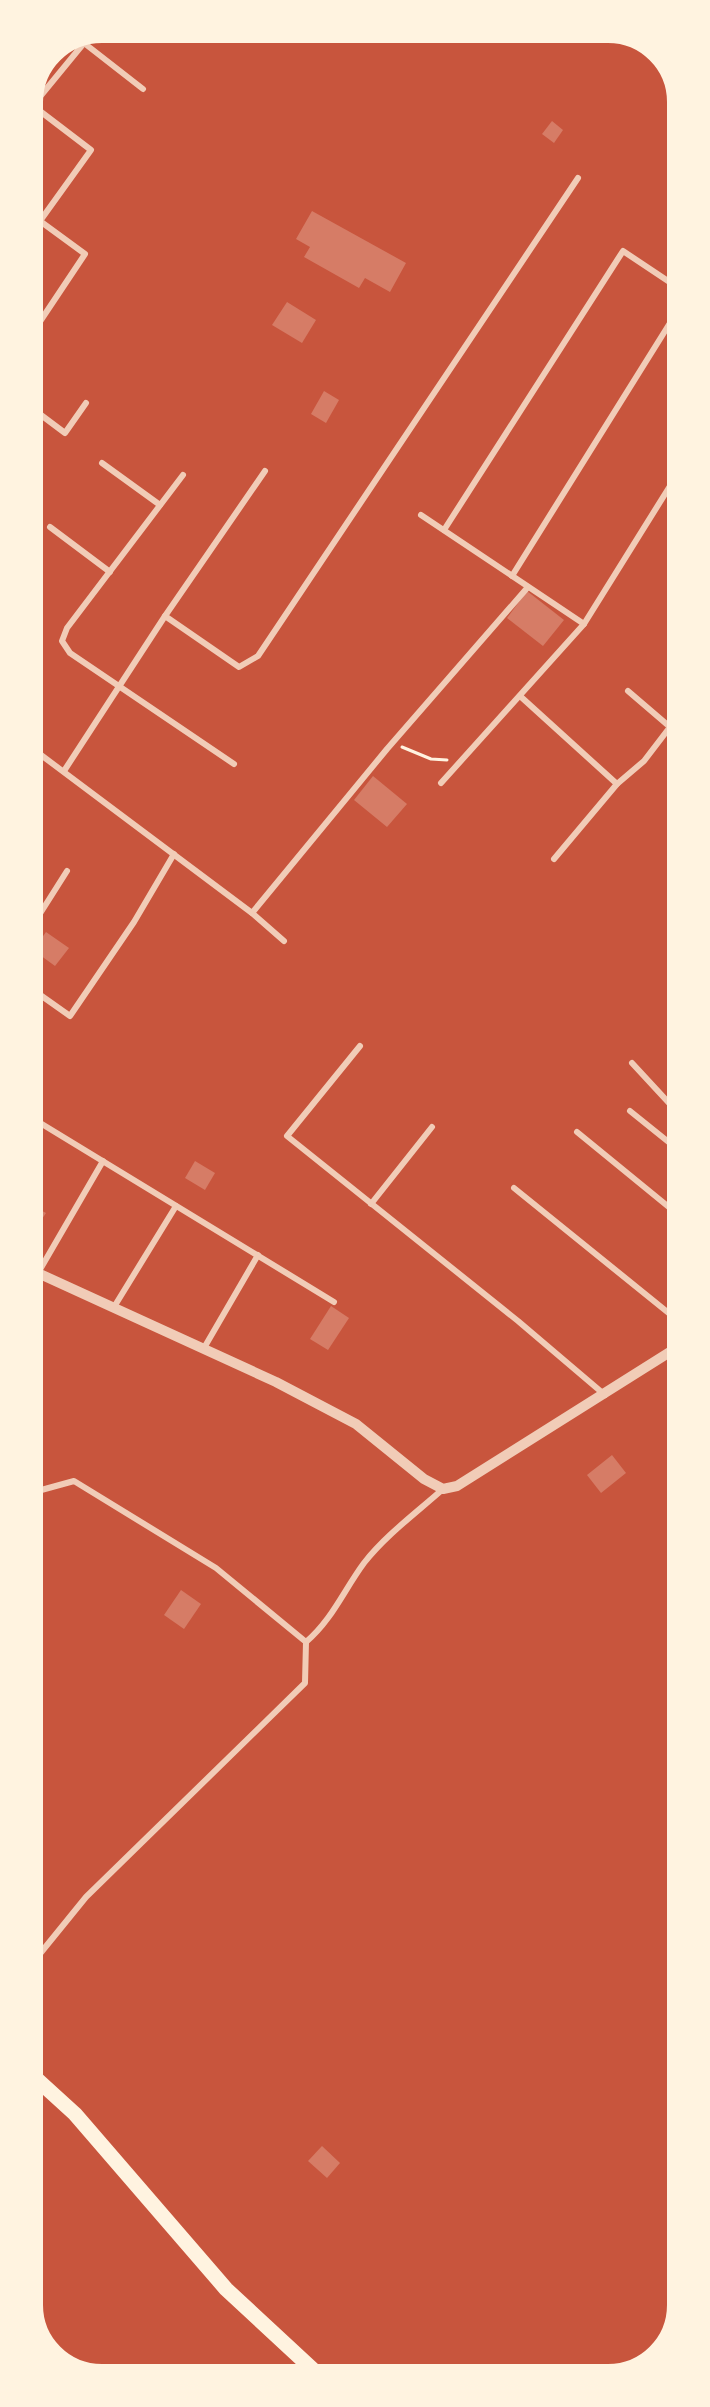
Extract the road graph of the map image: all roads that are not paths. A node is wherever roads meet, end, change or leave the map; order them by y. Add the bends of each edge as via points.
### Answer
1 (84, 43) joint
2 (143, 89) dead end
3 (40, 96) edge
4 (39, 113) edge
5 (578, 178) dead end
6 (40, 221) joint
7 (671, 283) edge
8 (671, 321) edge
9 (39, 323) edge
10 (86, 403) dead end
11 (39, 414) edge
12 (102, 463) dead end
13 (265, 471) dead end
14 (183, 475) dead end
15 (671, 484) edge
16 (160, 505) junction
17 (421, 515) dead end
18 (50, 527) dead end
19 (444, 530) junction
20 (110, 572) junction
21 (512, 576) junction
22 (528, 587) junction
23 (165, 616) junction
24 (584, 624) junction
25 (119, 686) junction
26 (628, 691) dead end
27 (520, 696) junction
28 (669, 727) joint
29 (39, 753) edge
30 (234, 764) dead end
31 (64, 771) junction
32 (441, 783) dead end
33 (617, 784) junction
34 (174, 854) junction
35 (554, 859) dead end
36 (68, 871) dead end
37 (252, 913) junction
38 (39, 916) edge
39 (284, 941) dead end
40 (39, 994) edge
41 (360, 1046) dead end
42 (632, 1063) dead end
43 (671, 1105) edge
44 (630, 1111) dead end
45 (39, 1123) edge
46 (432, 1127) dead end
47 (577, 1132) dead end
48 (671, 1144) edge
49 (103, 1161) junction
50 (514, 1188) dead end
51 (371, 1204) junction
52 (176, 1206) junction
53 (671, 1209) edge
54 (258, 1255) junction
55 (39, 1263) edge
56 (39, 1273) edge
57 (334, 1302) dead end
58 (114, 1307) junction
59 (671, 1315) edge
60 (204, 1348) junction
61 (671, 1352) edge
62 (605, 1395) junction
63 (443, 1489) junction
64 (39, 1491) edge
65 (306, 1642) junction
66 (39, 1955) edge
67 (39, 2081) edge
68 (311, 2368) edge

1 - 2 street
1 - 3 street
4 - 6 street via 91,150
5 - 23 street via 258,656 239,667
6 - 9 street via 85,254
7 - 19 street via 623,251
8 - 21 street
10 - 11 street via 65,433
12 - 16 street
13 - 23 street
14 - 16 street
15 - 24 street
16 - 20 street
17 - 19 street
18 - 20 street
19 - 21 street
20 - 25 street via 67,628 62,641 70,653
21 - 22 street
22 - 24 street
22 - 37 street
23 - 25 street
24 - 27 street
25 - 30 street
25 - 31 street
26 - 28 street
27 - 32 street
27 - 33 street
28 - 33 street via 644,761
29 - 31 street
31 - 34 street
33 - 35 street
34 - 37 street
34 - 40 street via 134,922 70,1016
36 - 38 street
37 - 39 street
41 - 51 street via 287,1136
42 - 43 street
44 - 48 street
45 - 49 street
46 - 51 street
47 - 53 street
49 - 52 street
49 - 55 street
50 - 59 street
51 - 62 street
52 - 54 street
52 - 58 street
54 - 57 street
54 - 60 street
56 - 58 street
58 - 60 street
60 - 63 street via 356,1424 424,1479
61 - 62 street
62 - 63 street via 457,1486
63 - 65 street via 379,1546 363,1564 333,1614
64 - 65 street via 74,1481 216,1569
65 - 66 street via 305,1683 86,1897
67 - 68 main road via 75,2114 226,2289

